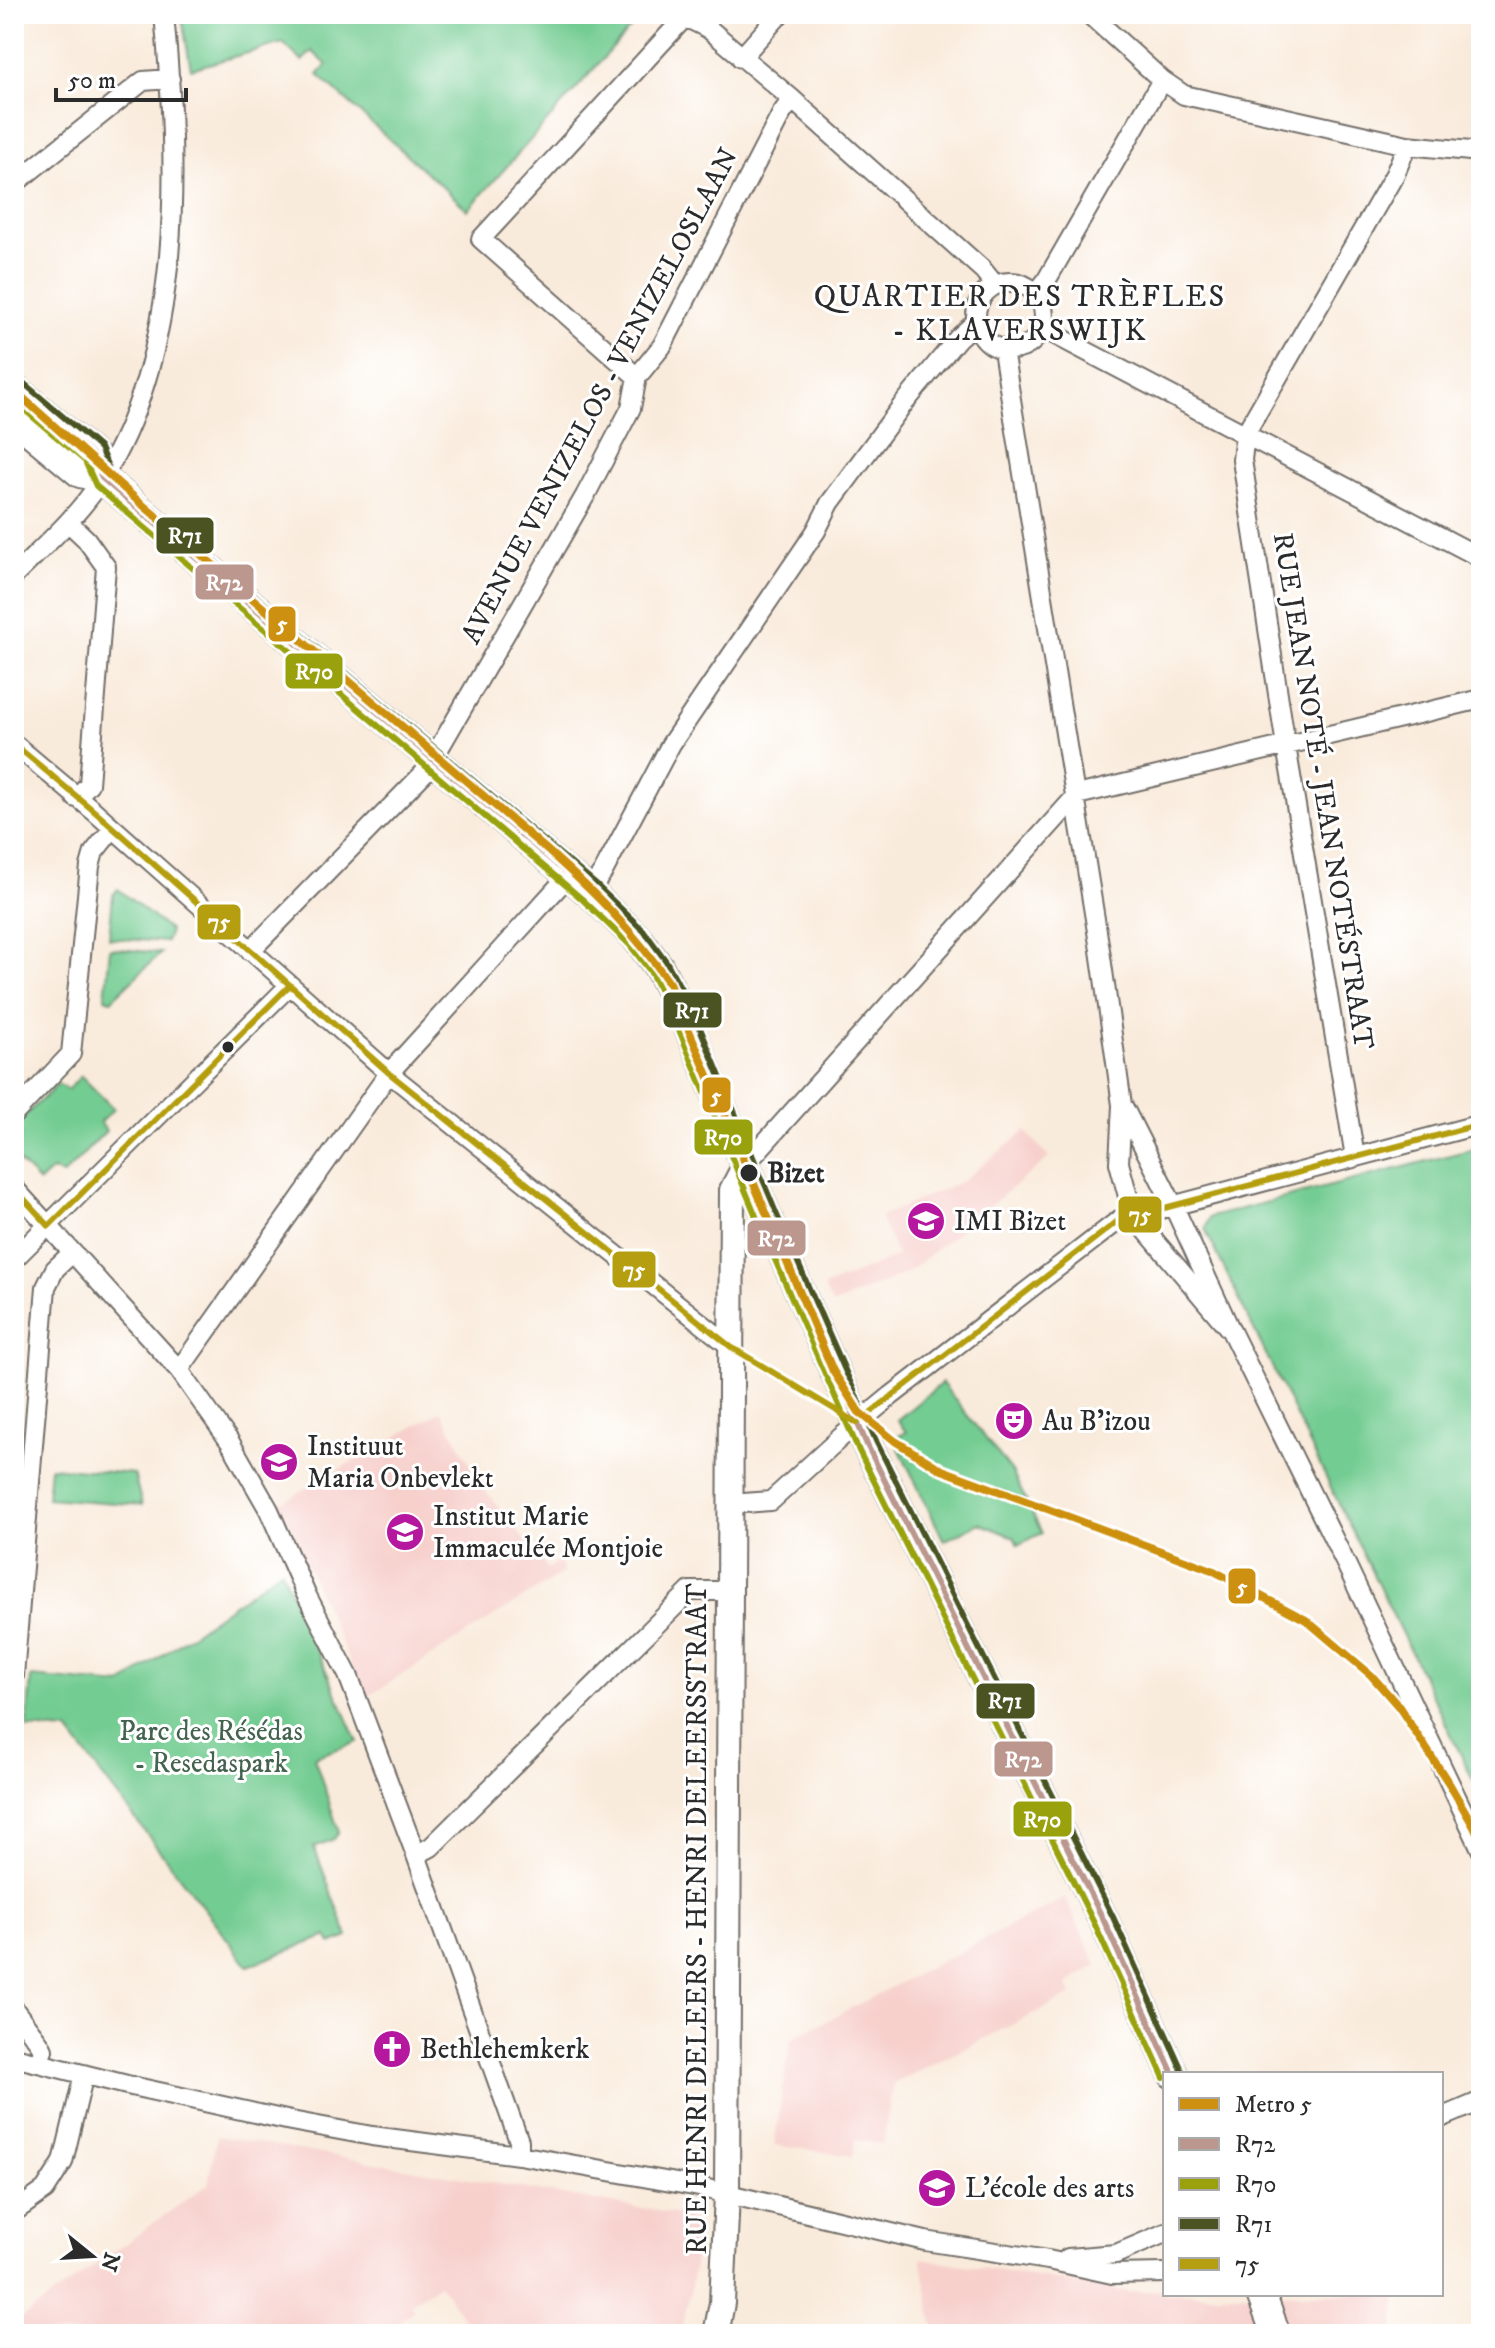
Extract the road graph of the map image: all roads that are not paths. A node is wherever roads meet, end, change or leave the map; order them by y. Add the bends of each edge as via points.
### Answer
1 (164, 14) edge
2 (780, 14) edge
3 (1089, 14) edge
4 (741, 58) junction
5 (170, 79) junction
6 (1162, 80) junction
7 (792, 99) junction
8 (1407, 145) junction
9 (1481, 152) edge
10 (14, 184) edge
11 (995, 285) junction
12 (1036, 294) junction
13 (976, 322) junction
14 (1042, 328) junction
15 (1003, 350) junction
16 (637, 377) junction
17 (14, 388) edge
18 (14, 418) edge
19 (1245, 434) junction
20 (102, 478) junction
21 (68, 522) junction
22 (1481, 558) edge
23 (14, 576) edge
24 (1481, 699) edge
25 (14, 744) edge
26 (1286, 746) junction
27 (433, 760) junction
28 (1077, 795) junction
29 (76, 798) junction
30 (113, 828) junction
31 (579, 884) junction
32 (250, 951) junction
33 (289, 986) junction
34 (389, 1073) junction
35 (1122, 1105) junction
36 (14, 1114) edge
37 (1481, 1124) edge
38 (1355, 1157) junction
39 (745, 1165) junction
40 (14, 1188) edge
41 (1173, 1205) junction
42 (1133, 1215) junction
43 (49, 1226) junction
44 (72, 1253) junction
45 (14, 1259) edge
46 (1231, 1331) junction
47 (731, 1347) junction
48 (179, 1370) junction
49 (857, 1423) junction
50 (730, 1504) junction
51 (729, 1591) junction
52 (14, 1676) edge
53 (1481, 1849) edge
54 (416, 1855) junction
55 (14, 2009) edge
56 (14, 2057) edge
57 (39, 2063) junction
58 (1172, 2072) edge
59 (84, 2074) junction
60 (1481, 2101) edge
61 (1443, 2117) edge
62 (519, 2155) junction
63 (727, 2194) junction
64 (14, 2212) edge
65 (1163, 2234) edge
66 (1048, 2260) junction
67 (1163, 2273) edge
68 (1262, 2296) edge
69 (716, 2334) edge
70 (1276, 2334) edge

1 - 5 street
2 - 4 street
3 - 6 street
4 - 7 street
4 - 16 street via 709,29 685,17 481,239
5 - 10 street via 143,81
5 - 20 street via 172,208 166,284 134,418
6 - 8 street via 1184,95
6 - 12 street
7 - 11 street
7 - 16 street, AVENUE VENIZELOS - VENIZELOSLAAN via 662,346
8 - 9 street
8 - 19 street
11 - 12 street via 1021,284
11 - 13 street via 979,300
12 - 14 street via 1044,310
13 - 15 street via 981,335
13 - 31 street via 851,472 671,744 603,872
14 - 15 street via 1022,348
14 - 19 street
15 - 28 street
16 - 27 street, AVENUE VENIZELOS - VENIZELOSLAAN via 631,408 585,496
17 - 20 main road via 93,455
18 - 20 main road via 80,473
19 - 22 street
19 - 26 street, RUE JEAN NOTÉ - JEAN NOTÉSTRAAT via 1242,460
20 - 21 street
20 - 27 main road
21 - 23 street
21 - 29 street via 106,567 89,784
24 - 26 street
25 - 29 street
26 - 28 street
26 - 38 street, RUE JEAN NOTÉ - JEAN NOTÉSTRAAT
27 - 31 main road
27 - 32 street, AVENUE VENIZELOS - VENIZELOSLAAN
28 - 35 street
28 - 39 street
29 - 30 street
30 - 32 street
30 - 36 street via 90,866 71,1054
31 - 34 street
31 - 39 main road via 636,937 658,966
32 - 33 street
33 - 34 street
33 - 43 street
34 - 47 street
34 - 48 street
35 - 41 street
35 - 42 street via 1119,1163
37 - 38 street
38 - 41 street
39 - 47 street, RUE HENRI DELEERS - HENRI DELEERSSTRAAT via 732,1190
39 - 49 main road
40 - 43 street
41 - 42 street
41 - 46 street
42 - 46 street
42 - 49 street via 1119,1220
43 - 44 street
43 - 45 street
44 - 48 street
44 - 52 street via 46,1287
46 - 53 street
47 - 50 street, RUE HENRI DELEERS - HENRI DELEERSSTRAAT
48 - 54 street via 269,1510 348,1675
49 - 50 street via 771,1501
49 - 58 main road via 1104,1921
50 - 51 street, RUE HENRI DELEERS - HENRI DELEERSSTRAAT
51 - 54 street via 690,1591 443,1836
51 - 63 street, RUE HENRI DELEERS - HENRI DELEERSSTRAAT
54 - 62 street via 519,2141
55 - 57 street via 43,2050
56 - 57 street
57 - 59 street
59 - 62 street via 291,2121
59 - 64 street via 63,2162 45,2190
60 - 61 street
62 - 63 street
63 - 66 street via 925,2241
63 - 69 street, RUE HENRI DELEERS - HENRI DELEERSSTRAAT
65 - 66 street via 1116,2254
66 - 67 street via 1112,2274
68 - 70 main road

